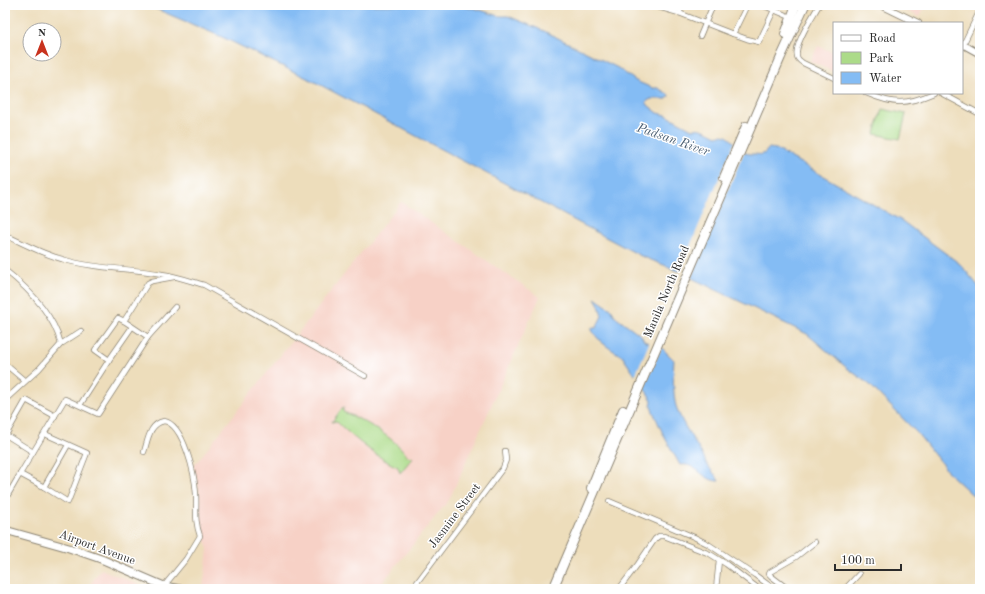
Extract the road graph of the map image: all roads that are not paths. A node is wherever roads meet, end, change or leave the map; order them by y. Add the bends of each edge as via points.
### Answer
1 (651, 5) edge
2 (683, 5) edge
3 (713, 5) edge
4 (747, 5) edge
5 (762, 5) edge
6 (796, 5) edge
7 (805, 5) edge
8 (819, 5) edge
9 (881, 5) edge
10 (774, 10) junction
11 (980, 10) edge
12 (680, 13) junction
13 (788, 16) dead end
14 (799, 21) dead end
15 (916, 22) edge
16 (706, 23) junction
17 (807, 24) junction
18 (733, 34) junction
19 (700, 36) dead end
20 (963, 43) edge
21 (963, 46) edge
22 (980, 54) edge
23 (779, 56) junction
24 (833, 78) edge
25 (868, 94) edge
26 (931, 94) edge
27 (942, 94) edge
28 (980, 114) edge
29 (5, 235) edge
30 (5, 270) edge
31 (178, 277) junction
32 (175, 307) dead end
33 (124, 321) junction
34 (132, 327) junction
35 (81, 331) dead end
36 (148, 337) junction
37 (61, 344) junction
38 (109, 360) junction
39 (5, 364) edge
40 (365, 376) dead end
41 (25, 381) junction
42 (5, 400) edge
43 (80, 405) junction
44 (55, 416) junction
45 (45, 434) junction
46 (5, 435) edge
47 (68, 445) junction
48 (505, 451) dead end
49 (33, 452) junction
50 (144, 452) dead end
51 (20, 474) junction
52 (44, 487) junction
53 (5, 500) edge
54 (609, 501) dead end
55 (586, 507) junction
56 (5, 530) edge
57 (815, 542) dead end
58 (720, 560) junction
59 (859, 574) dead end
60 (163, 588) edge
61 (180, 589) edge
62 (412, 589) edge
63 (549, 589) edge
64 (553, 589) edge
65 (619, 589) edge
66 (716, 589) edge
67 (759, 589) edge
68 (774, 589) edge
69 (788, 589) edge
70 (845, 589) edge

1 - 12 street
2 - 12 street
3 - 16 street
4 - 18 street
5 - 10 street
6 - 23 highway, Manila North Road
7 - 23 highway, Manila North Road
8 - 17 street
9 - 15 main road
10 - 13 street
10 - 18 street via 759,42
11 - 20 street
12 - 16 street
14 - 17 street
16 - 18 street
16 - 19 street
17 - 24 street via 797,48 797,58
21 - 22 main road
23 - 55 highway, Manila North Road
25 - 26 street via 893,103
27 - 28 street
29 - 31 street via 62,259
30 - 37 street via 39,302 52,320
31 - 33 street via 148,283
31 - 40 street via 204,285
32 - 36 street
33 - 34 street
33 - 38 street via 118,318 95,350
34 - 36 street
34 - 38 street
35 - 37 street
36 - 43 street via 98,414
37 - 41 street
38 - 43 street
39 - 41 street
41 - 42 street
43 - 44 street via 65,399
44 - 45 street
44 - 46 street via 26,400
45 - 47 street
45 - 49 street
46 - 49 street
47 - 52 street
47 - 52 street via 87,453 68,502
48 - 62 street, Jasmine Street via 504,468
49 - 51 street
50 - 60 street via 149,433 154,426 164,421 173,425 186,448 196,492 196,520 200,536
51 - 52 street
51 - 53 street
54 - 68 street via 708,544
55 - 63 highway, Manila North Road
55 - 64 highway, Manila North Road
56 - 60 main road, Airport Avenue via 69,548
57 - 69 street via 770,572 771,576
58 - 65 street via 659,536
58 - 66 street
58 - 67 street
59 - 70 street
60 - 61 main road, Airport Avenue

